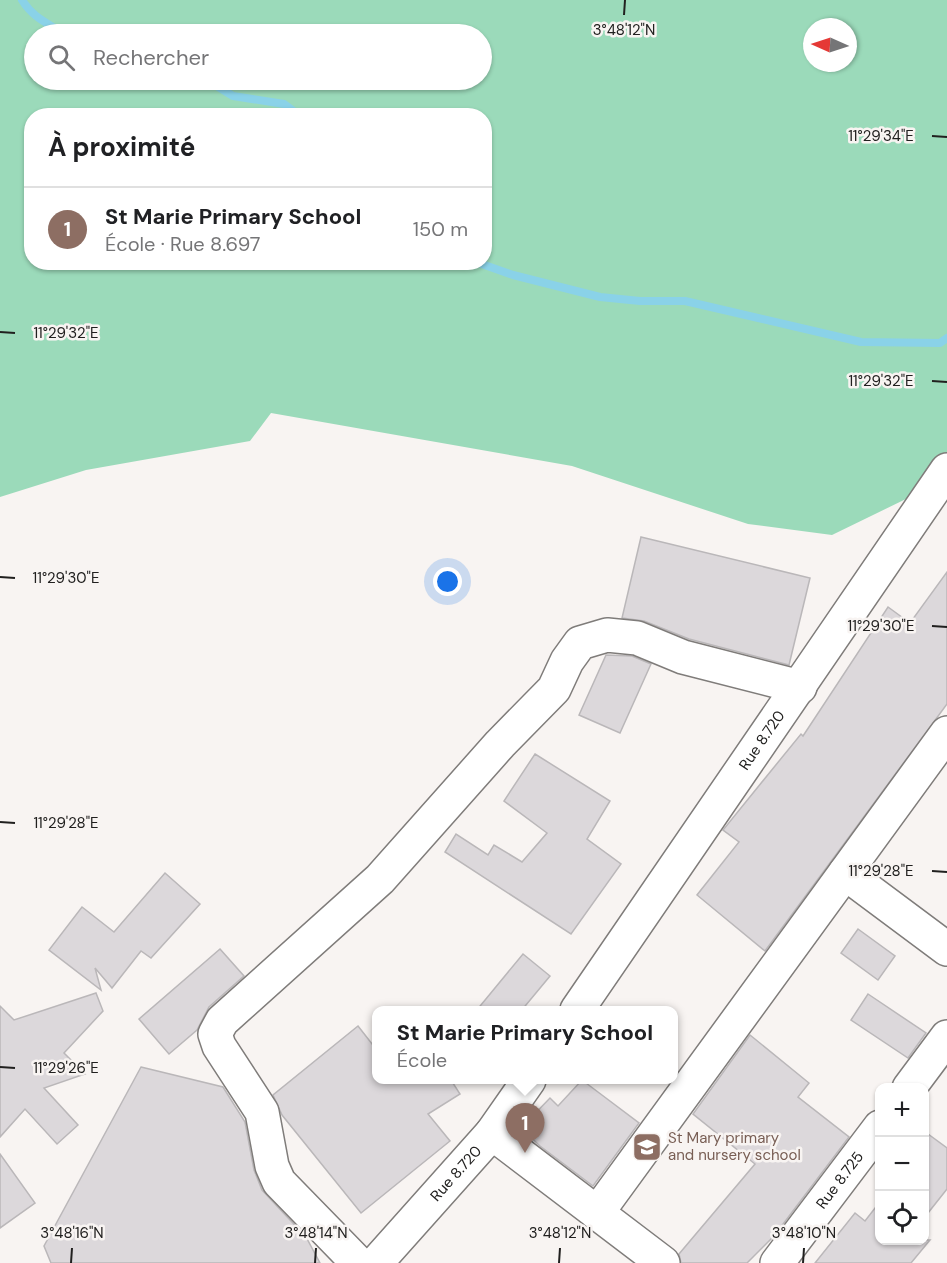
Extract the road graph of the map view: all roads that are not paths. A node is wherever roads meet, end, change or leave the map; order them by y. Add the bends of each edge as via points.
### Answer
1 (947, 470) edge
2 (800, 687) junction
3 (947, 733) edge
4 (845, 873) junction
5 (947, 949) edge
6 (580, 1006) edge
7 (947, 1037) edge
8 (913, 1083) edge
9 (526, 1084) edge
10 (875, 1132) edge
11 (492, 1133) junction
12 (597, 1213) junction
13 (358, 1263) edge
14 (376, 1263) edge
15 (663, 1263) edge
16 (777, 1263) edge

1 - 2 street, Rue 8.720
2 - 6 street, Rue 8.720
2 - 13 street via 683,657 638,638 607,635 580,643 555,689 500,744 380,879 222,1022 215,1034 219,1046 262,1112 272,1166 279,1182
3 - 4 street
4 - 5 street
4 - 12 street
7 - 8 street
9 - 11 street, Rue 8.720
10 - 16 street, Rue 8.725
11 - 12 street
11 - 14 street, Rue 8.720
12 - 15 street

